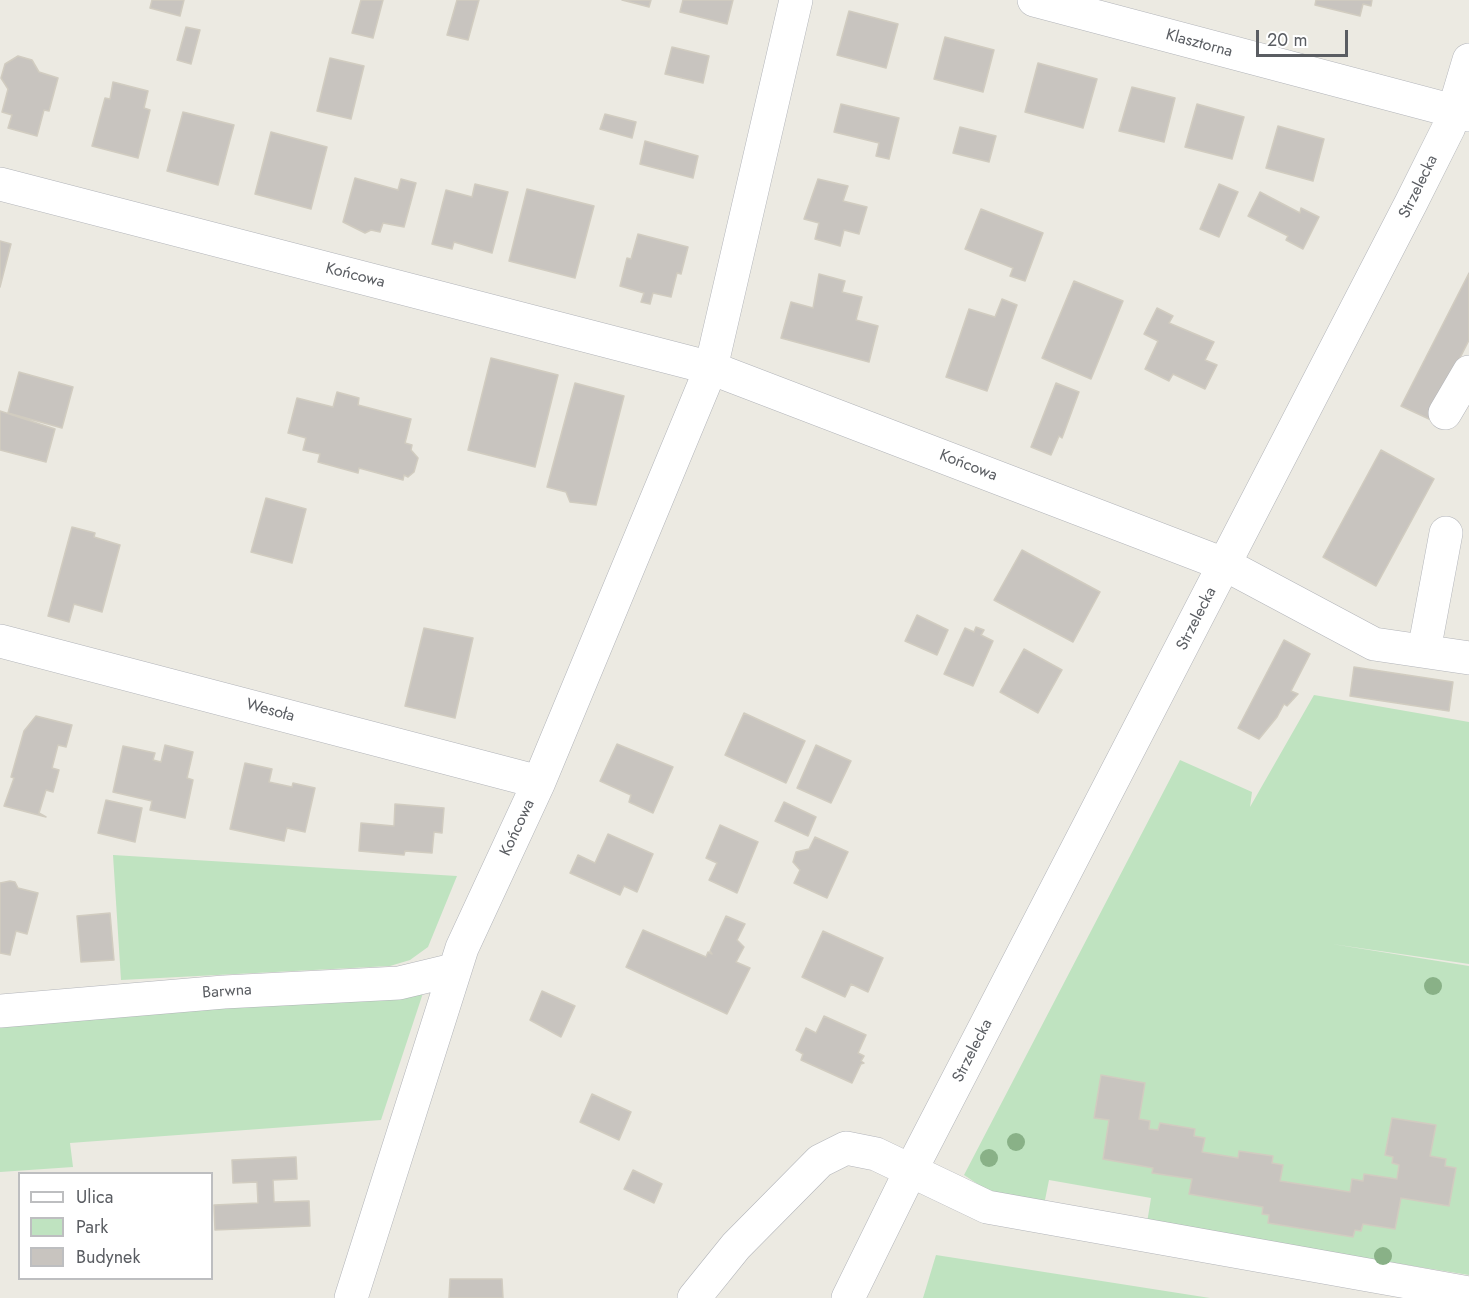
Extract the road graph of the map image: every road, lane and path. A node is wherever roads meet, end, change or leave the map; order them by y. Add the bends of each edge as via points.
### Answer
1 (796, 0) edge
2 (1034, 0) edge
3 (1469, 60) edge
4 (1461, 113) edge
5 (0, 184) edge
6 (711, 368) junction
7 (1469, 372) edge
8 (1445, 412) dead end
9 (1446, 533) dead end
10 (1226, 565) junction
11 (0, 641) edge
12 (1424, 651) junction
13 (1469, 658) edge
14 (539, 782) junction
15 (453, 970) junction
16 (0, 1011) edge
17 (910, 1172) junction
18 (1469, 1293) edge
19 (351, 1298) edge
20 (694, 1298) edge
21 (848, 1298) edge

1 - 6 street
2 - 4 street, Klasztorna
3 - 4 street, Strzelecka
4 - 10 street, Strzelecka
5 - 6 street, Końcowa
6 - 10 street, Końcowa
6 - 14 street, Końcowa
7 - 8 street
9 - 12 street
10 - 12 street, Końcowa via 1374,644
10 - 17 street, Strzelecka
11 - 14 street, Wesoła
12 - 13 street, Końcowa
14 - 15 street, Końcowa
15 - 16 street, Barwna via 399,983 224,992
15 - 19 street, Końcowa
17 - 18 street via 987,1207
17 - 20 street via 876,1154 846,1148 820,1161 736,1246
17 - 21 street, Strzelecka

